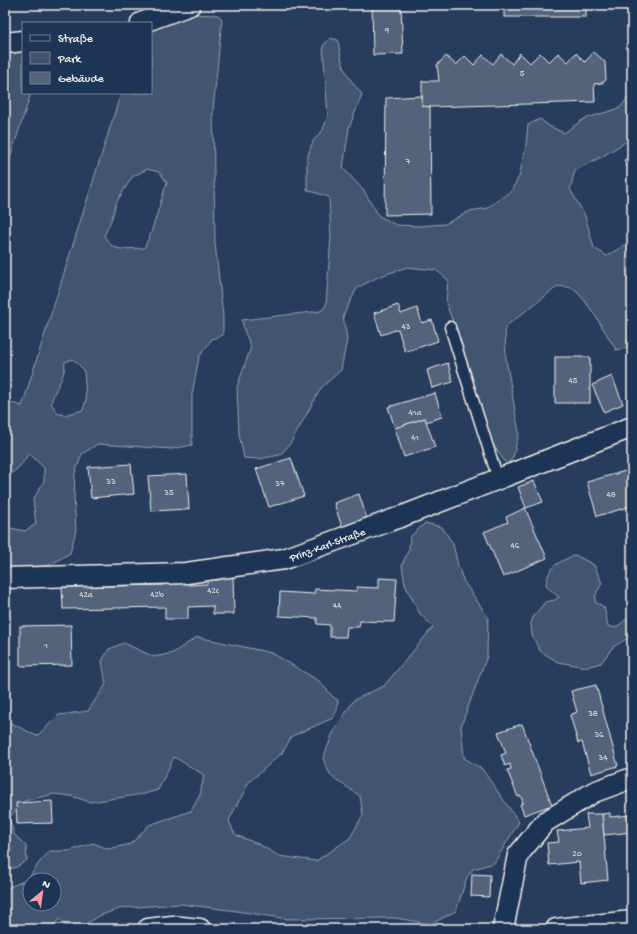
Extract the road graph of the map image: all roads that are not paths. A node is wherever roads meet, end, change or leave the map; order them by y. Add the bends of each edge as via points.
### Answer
1 (190, 5) edge
2 (144, 22) edge
3 (22, 41) edge
4 (5, 42) edge
5 (450, 328) dead end
6 (632, 427) edge
7 (498, 480) junction
8 (5, 578) edge
9 (632, 778) edge
10 (632, 921) edge
11 (148, 929) edge
12 (200, 929) edge
13 (502, 929) edge
14 (556, 929) edge

1 - 2 street
3 - 4 street
5 - 7 lane
6 - 7 street, Prinz-Karl-Straße
7 - 8 street, Prinz-Karl-Straße via 284,559 186,573
9 - 13 street via 594,792 544,822 518,855
10 - 14 street
11 - 12 street via 172,926

